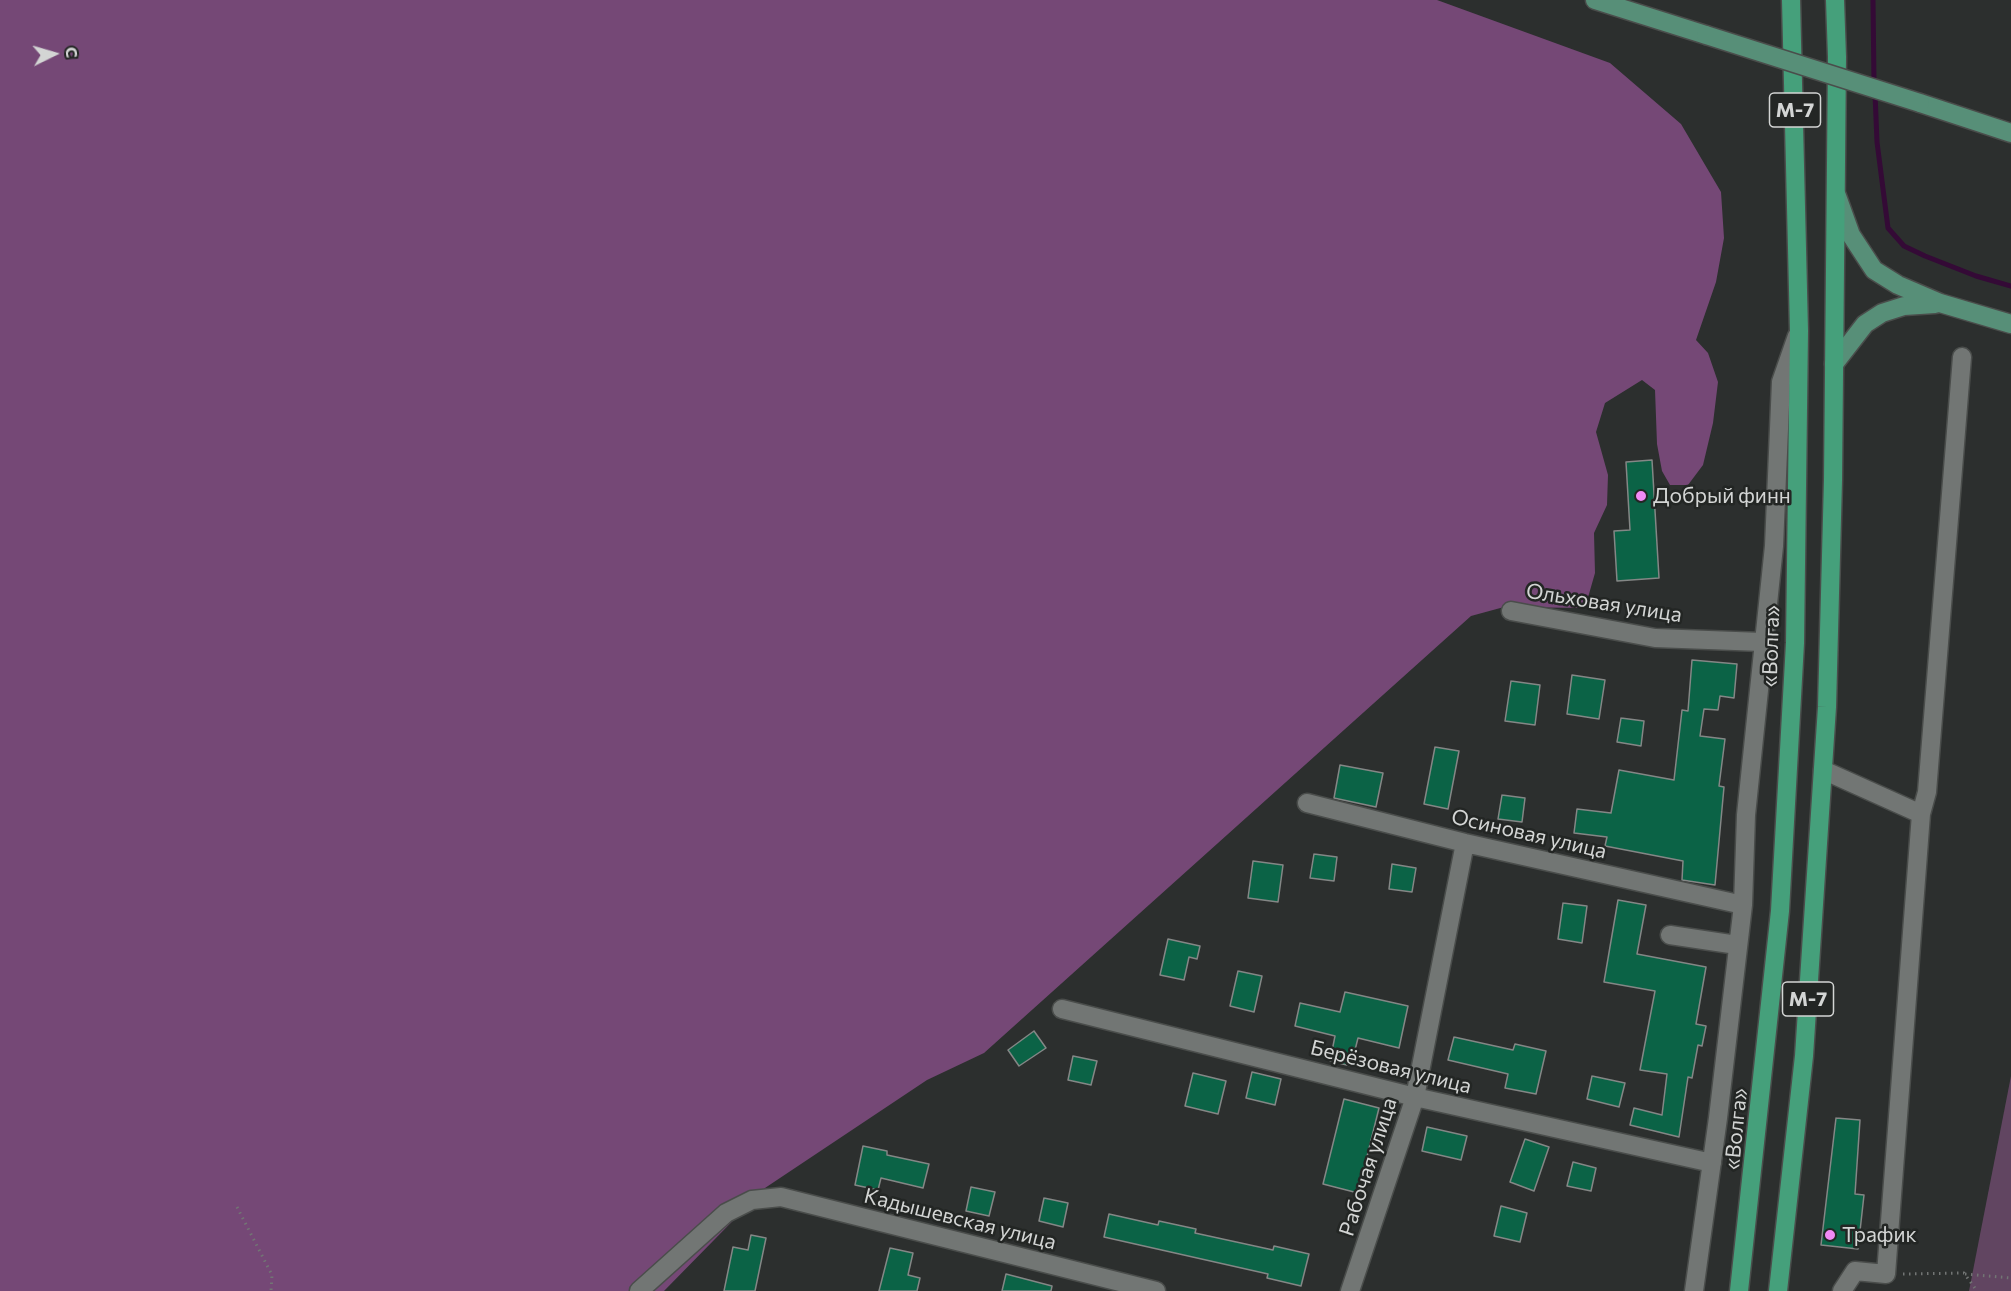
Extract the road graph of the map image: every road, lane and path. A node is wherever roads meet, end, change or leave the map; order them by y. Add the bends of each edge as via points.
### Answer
1 (1595, 0) edge
2 (1790, 3) edge
3 (1837, 4) edge
4 (2011, 133) edge
5 (1836, 193) junction
6 (1940, 303) junction
7 (2011, 324) edge
8 (1799, 332) junction
9 (1962, 357) dead end
10 (1834, 364) junction
11 (1510, 611) dead end
12 (1762, 642) junction
13 (1823, 770) junction
14 (1307, 803) dead end
15 (1921, 814) junction
16 (1465, 843) junction
17 (1743, 905) junction
18 (1670, 935) dead end
19 (1737, 945) junction
20 (1062, 1009) dead end
21 (1415, 1097) junction
22 (1712, 1163) junction
23 (237, 1207) dead end
24 (1886, 1274) junction
25 (1964, 1274) junction
26 (2011, 1278) edge
27 (271, 1291) edge
28 (639, 1291) edge
29 (1156, 1291) edge
30 (1350, 1291) edge
31 (1694, 1291) edge
32 (1739, 1291) edge
33 (1778, 1291) edge
34 (1842, 1291) edge
35 (1977, 1291) edge

1 - 4 main road, bridge
2 - 8 highway, «Волга» / М-7
3 - 5 highway, М-7
5 - 6 main road via 1851,235 1867,263 1898,285
5 - 10 highway, М-7
6 - 7 main road
6 - 10 main road via 1904,306 1882,313 1865,324
8 - 12 street via 1781,382 1774,546
8 - 32 highway, «Волга» / М-7 via 1795,643 1780,911
9 - 15 street via 1927,792
10 - 13 highway, М-7
11 - 12 street, Ольховая улица via 1655,638
12 - 17 street via 1746,815
13 - 15 street
13 - 33 highway, М-7 via 1804,1056
14 - 16 street, Осиновая улица
15 - 24 street
16 - 17 street, Осиновая улица
16 - 21 street, Рабочая улица
17 - 19 street
18 - 19 street
19 - 22 street
20 - 21 street, Берёзовая улица
21 - 22 street, Берёзовая улица
21 - 30 street, Рабочая улица
22 - 31 street
23 - 27 path via 272,1275
24 - 25 path
24 - 34 street via 1855,1271
25 - 26 path
25 - 35 path
28 - 29 street, Кадышевская улица via 726,1213 752,1200 781,1197

